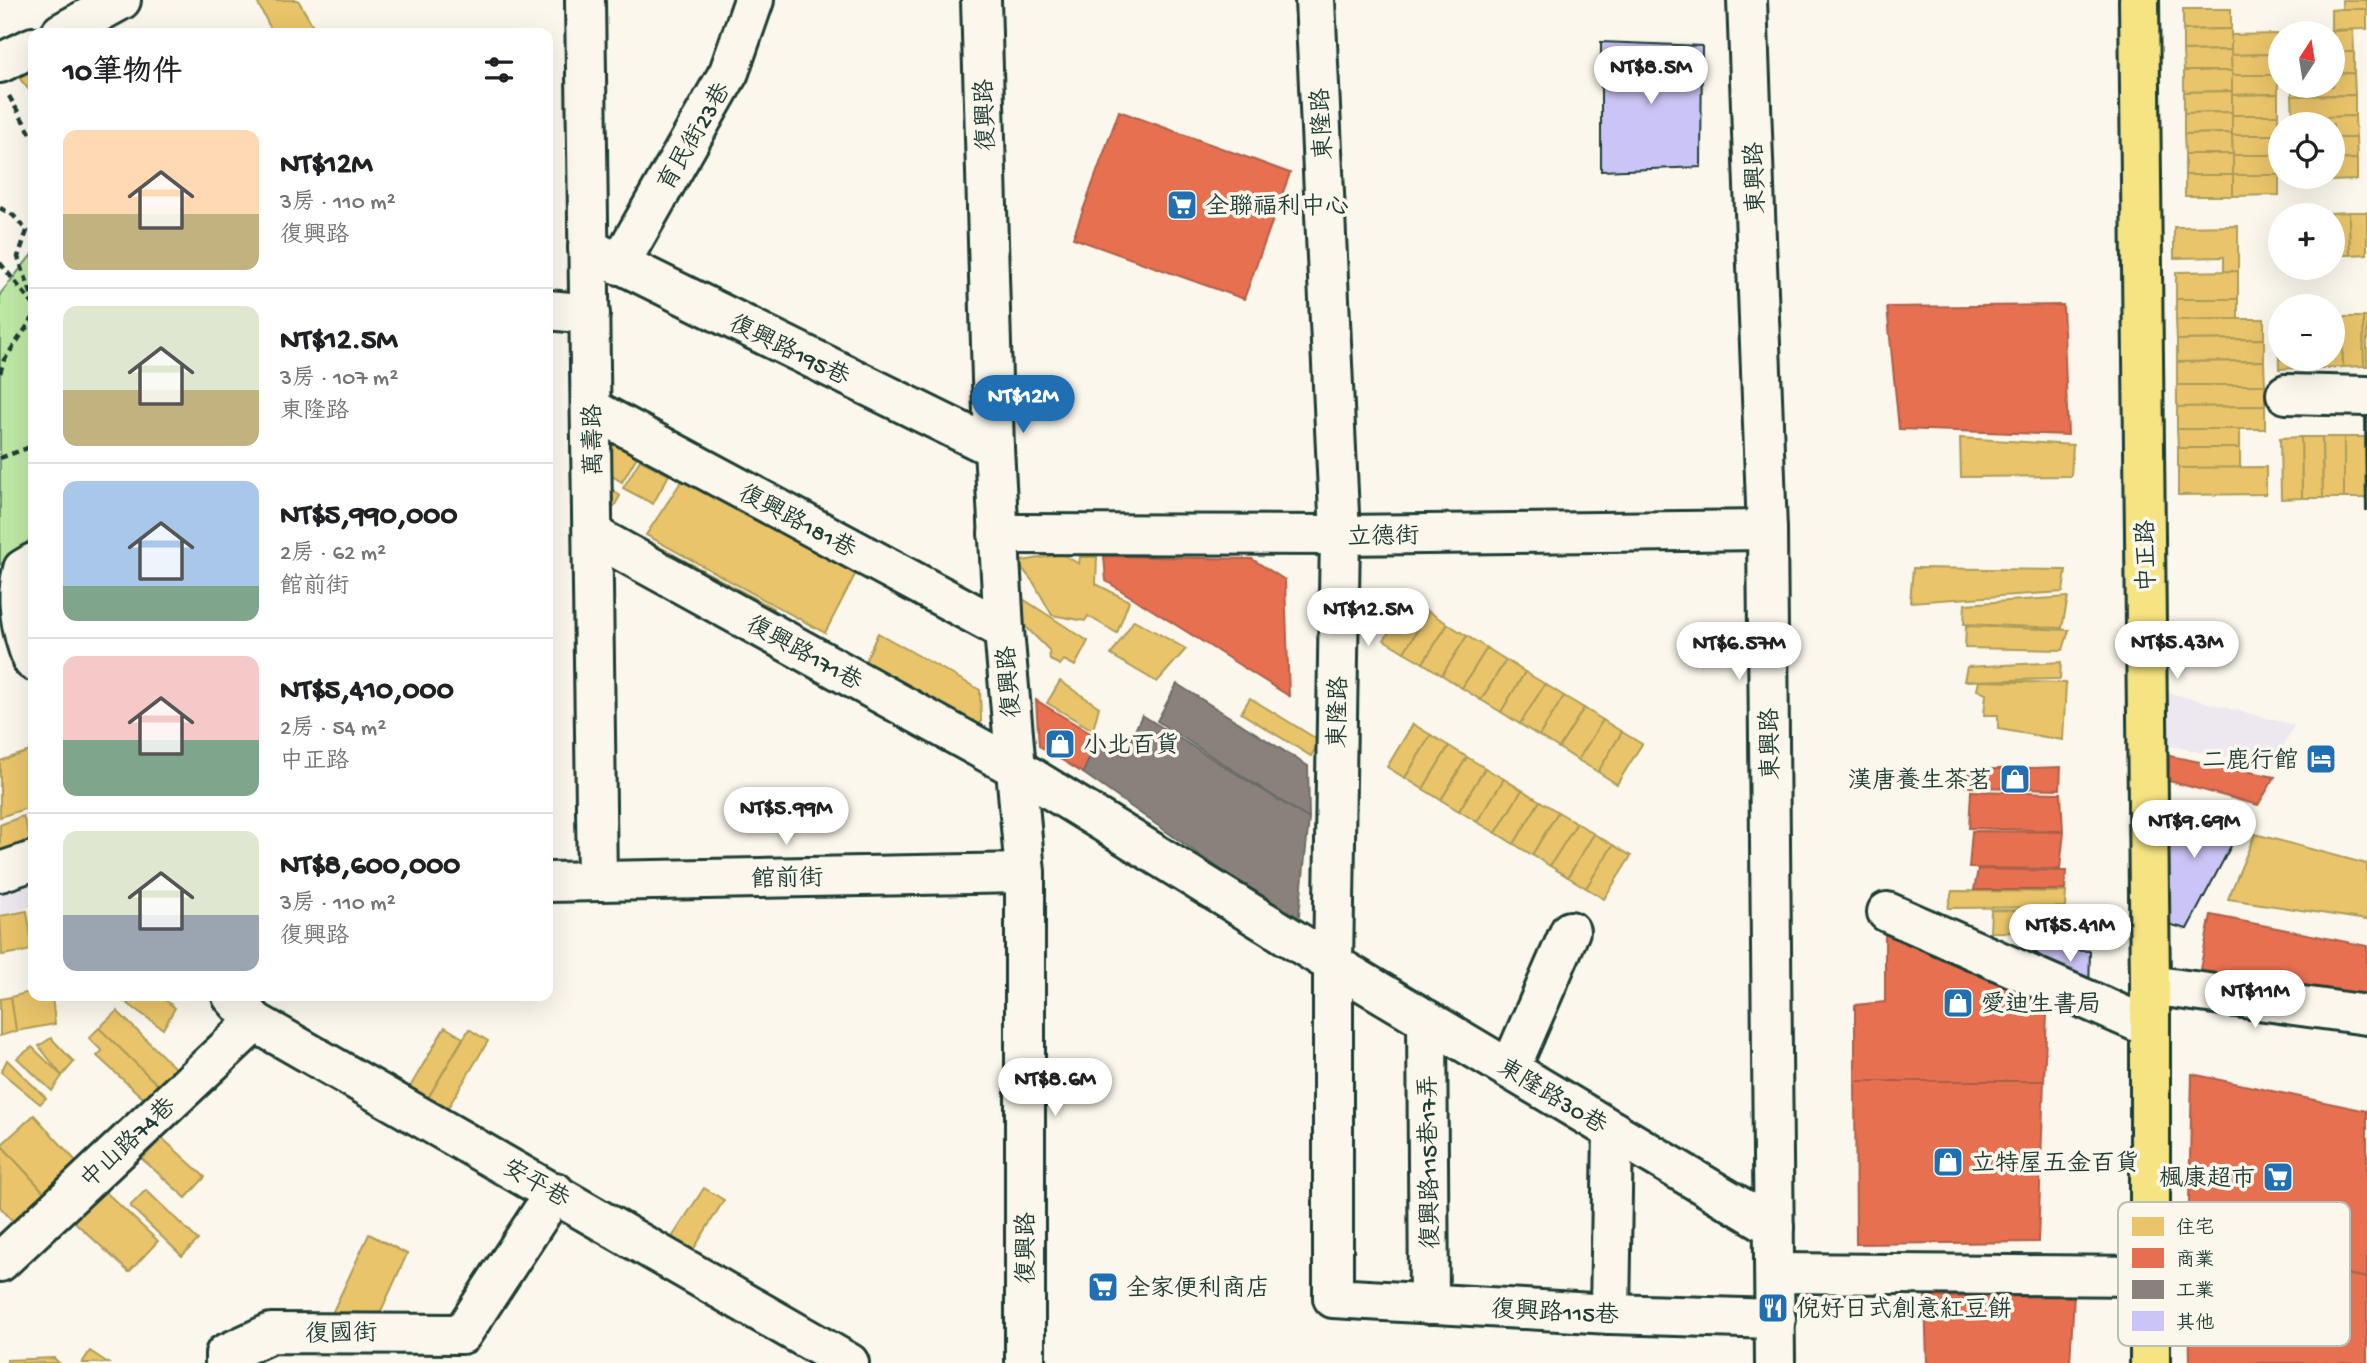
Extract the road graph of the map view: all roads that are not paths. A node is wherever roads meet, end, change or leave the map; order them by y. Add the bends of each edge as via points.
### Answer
1 (585, 0) edge
2 (754, 0) edge
3 (981, 0) edge
4 (1315, 0) edge
5 (1747, 0) edge
6 (2139, 0) edge
7 (28, 52) edge
8 (3, 78) edge
9 (604, 256) junction
10 (553, 310) edge
11 (590, 314) junction
12 (2286, 394) dead end
13 (2367, 396) edge
14 (592, 410) junction
15 (994, 448) junction
16 (1767, 530) junction
17 (999, 534) junction
18 (593, 536) junction
19 (1340, 536) junction
20 (28, 566) edge
21 (1003, 630) junction
22 (28, 649) edge
23 (1016, 768) junction
24 (28, 863) edge
25 (0, 872) edge
26 (1025, 873) junction
27 (597, 880) junction
28 (553, 882) edge
29 (1887, 912) dead end
30 (1570, 931) dead end
31 (1333, 964) junction
32 (2150, 985) junction
33 (243, 1009) edge
34 (2367, 1015) edge
35 (1426, 1020) junction
36 (2149, 1027) junction
37 (1510, 1069) junction
38 (1614, 1131) junction
39 (555, 1192) junction
40 (2150, 1202) edge
41 (1774, 1227) junction
42 (0, 1262) edge
43 (1775, 1273) junction
44 (2118, 1276) edge
45 (1333, 1298) joint
46 (1429, 1304) junction
47 (1610, 1314) junction
48 (1776, 1318) junction
49 (396, 1347) edge
50 (225, 1358) edge
51 (849, 1363) edge
52 (1025, 1363) edge
53 (1775, 1363) edge

1 - 9 street, 萬壽路
2 - 9 street, 育民街23巷 via 729,72
3 - 15 street, 復興路
4 - 19 street, 東隆路
5 - 16 street, 東興路
6 - 32 main road, 中正路
7 - 8 street
9 - 11 street, 萬壽路
9 - 15 street, 復興路195巷
10 - 11 street
11 - 14 street, 萬壽路
12 - 13 street
14 - 18 street, 萬壽路
14 - 21 street, 復興路181巷
15 - 17 street, 復興路
16 - 19 street, 立德街
16 - 41 street, 東興路
17 - 19 street, 立德街
17 - 21 street, 復興路
18 - 23 street, 復興路171巷
18 - 27 street, 萬壽路
19 - 31 street, 東隆路
20 - 22 street via 17,591
21 - 23 street, 復興路
23 - 26 street, 復興路
23 - 31 street, 復興路171巷
24 - 25 street
26 - 27 street, 館前街
26 - 52 street, 復興路
27 - 28 street, 館前街
29 - 36 street
30 - 37 street
31 - 35 street, 東隆路30巷
31 - 45 street, 東隆路
32 - 34 street
32 - 36 main road, 中正路
33 - 39 street, 安平巷
33 - 42 street, 中山路74巷
35 - 37 street, 東隆路30巷
35 - 46 street, 復興路115巷17弄
36 - 40 main road, 中正路
37 - 38 street, 東隆路30巷
38 - 41 street, 東隆路30巷
38 - 47 street
39 - 49 street, 復國街 via 462,1335
39 - 51 street, 安平巷
41 - 43 street, 東興路
43 - 44 street
43 - 48 street, 東興路
45 - 46 street, 復興路115巷
46 - 47 street, 復興路115巷
47 - 48 street, 復興路115巷
48 - 53 street, 東興路
49 - 50 street, 復國街 via 271,1333

